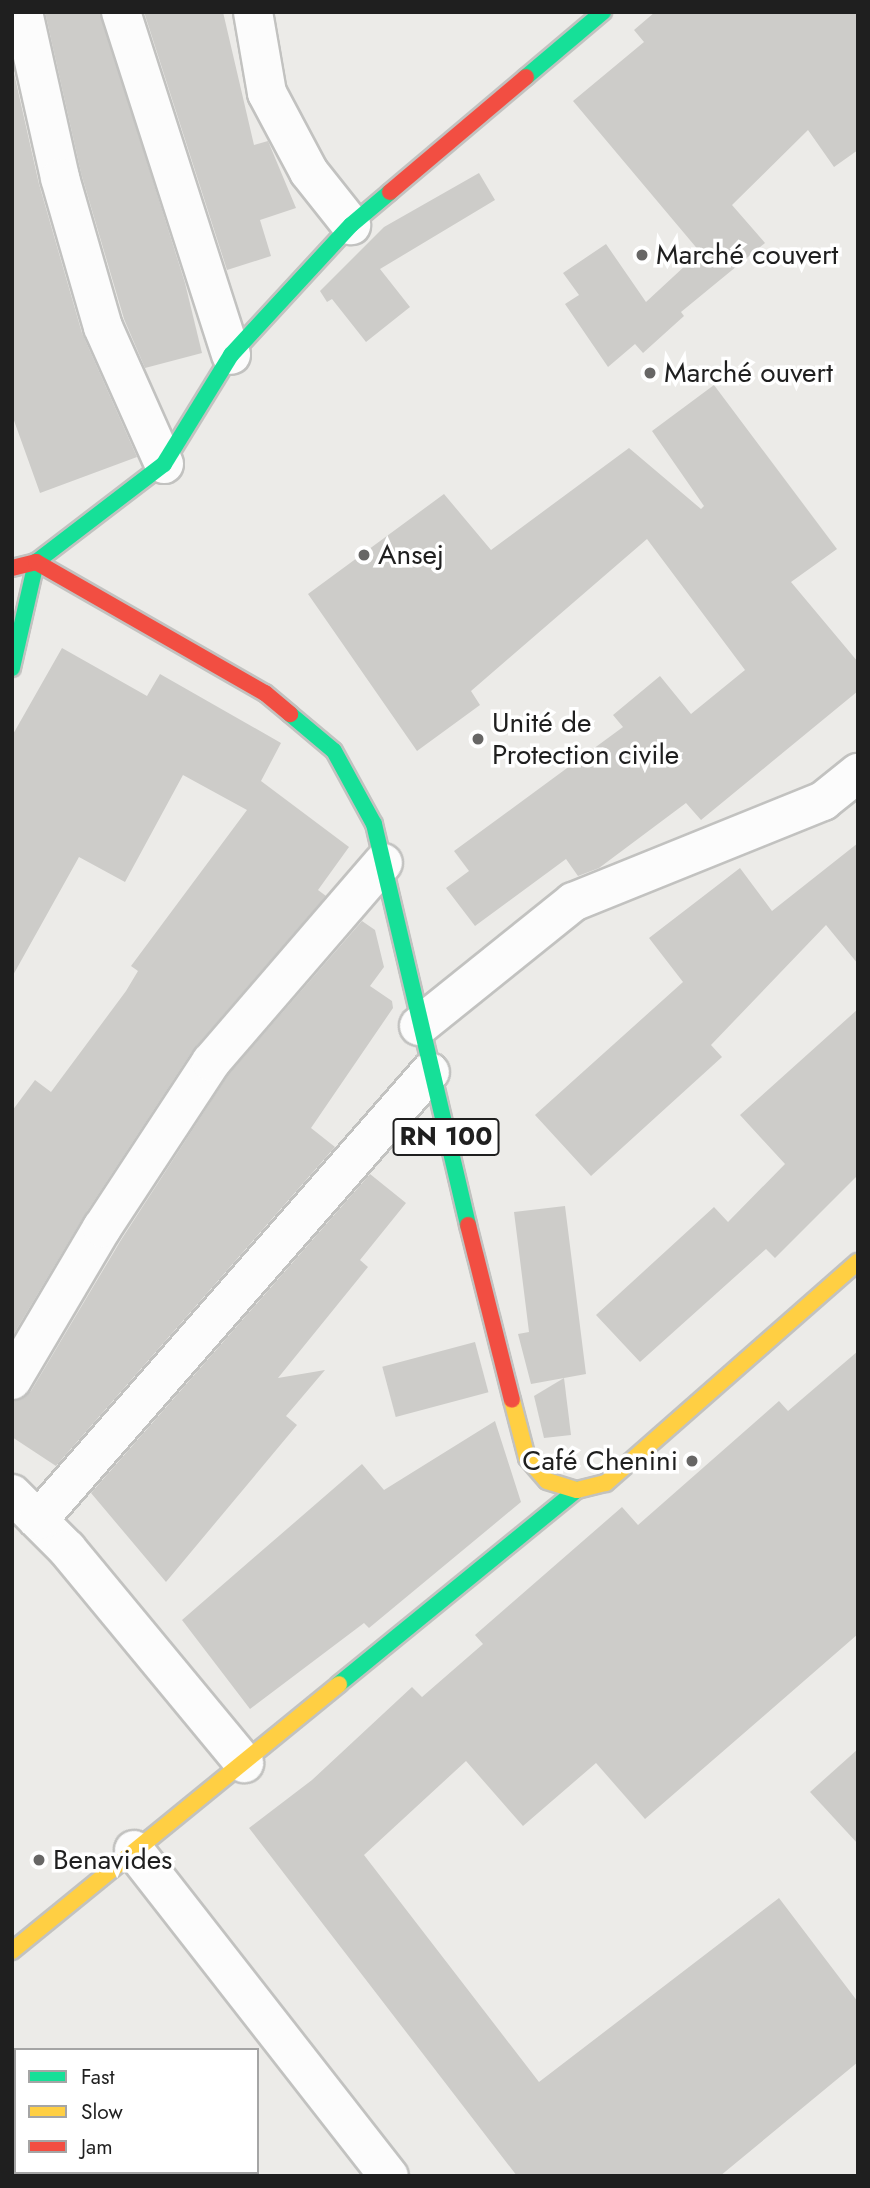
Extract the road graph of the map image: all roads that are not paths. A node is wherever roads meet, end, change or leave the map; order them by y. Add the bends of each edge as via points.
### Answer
1 (23, 12) edge
2 (121, 12) edge
3 (253, 12) edge
4 (603, 12) edge
5 (351, 225) junction
6 (230, 355) junction
7 (164, 464) junction
8 (36, 562) junction
9 (12, 568) edge
10 (12, 668) edge
11 (858, 773) edge
12 (383, 863) junction
13 (419, 1026) junction
14 (430, 1072) junction
15 (858, 1262) edge
16 (12, 1380) edge
17 (577, 1490) junction
18 (25, 1507) edge
19 (244, 1763) junction
20 (134, 1850) junction
21 (12, 1951) edge
22 (389, 2176) edge

1 - 7 street via 61,178 103,327
2 - 6 street
3 - 5 street via 267,93 309,172
4 - 5 street
5 - 6 street
6 - 7 street
7 - 8 street
8 - 9 street
8 - 10 street
8 - 12 street, RN 100 via 265,694 334,751 374,824
11 - 13 street via 823,801 573,902
12 - 13 street, RN 100
12 - 16 street via 211,1062 102,1228
13 - 14 street, RN 100
14 - 17 street, RN 100 via 527,1458 547,1481
14 - 18 street
15 - 17 street via 606,1483
17 - 19 street
18 - 19 street
19 - 20 street
20 - 21 street
20 - 22 street

